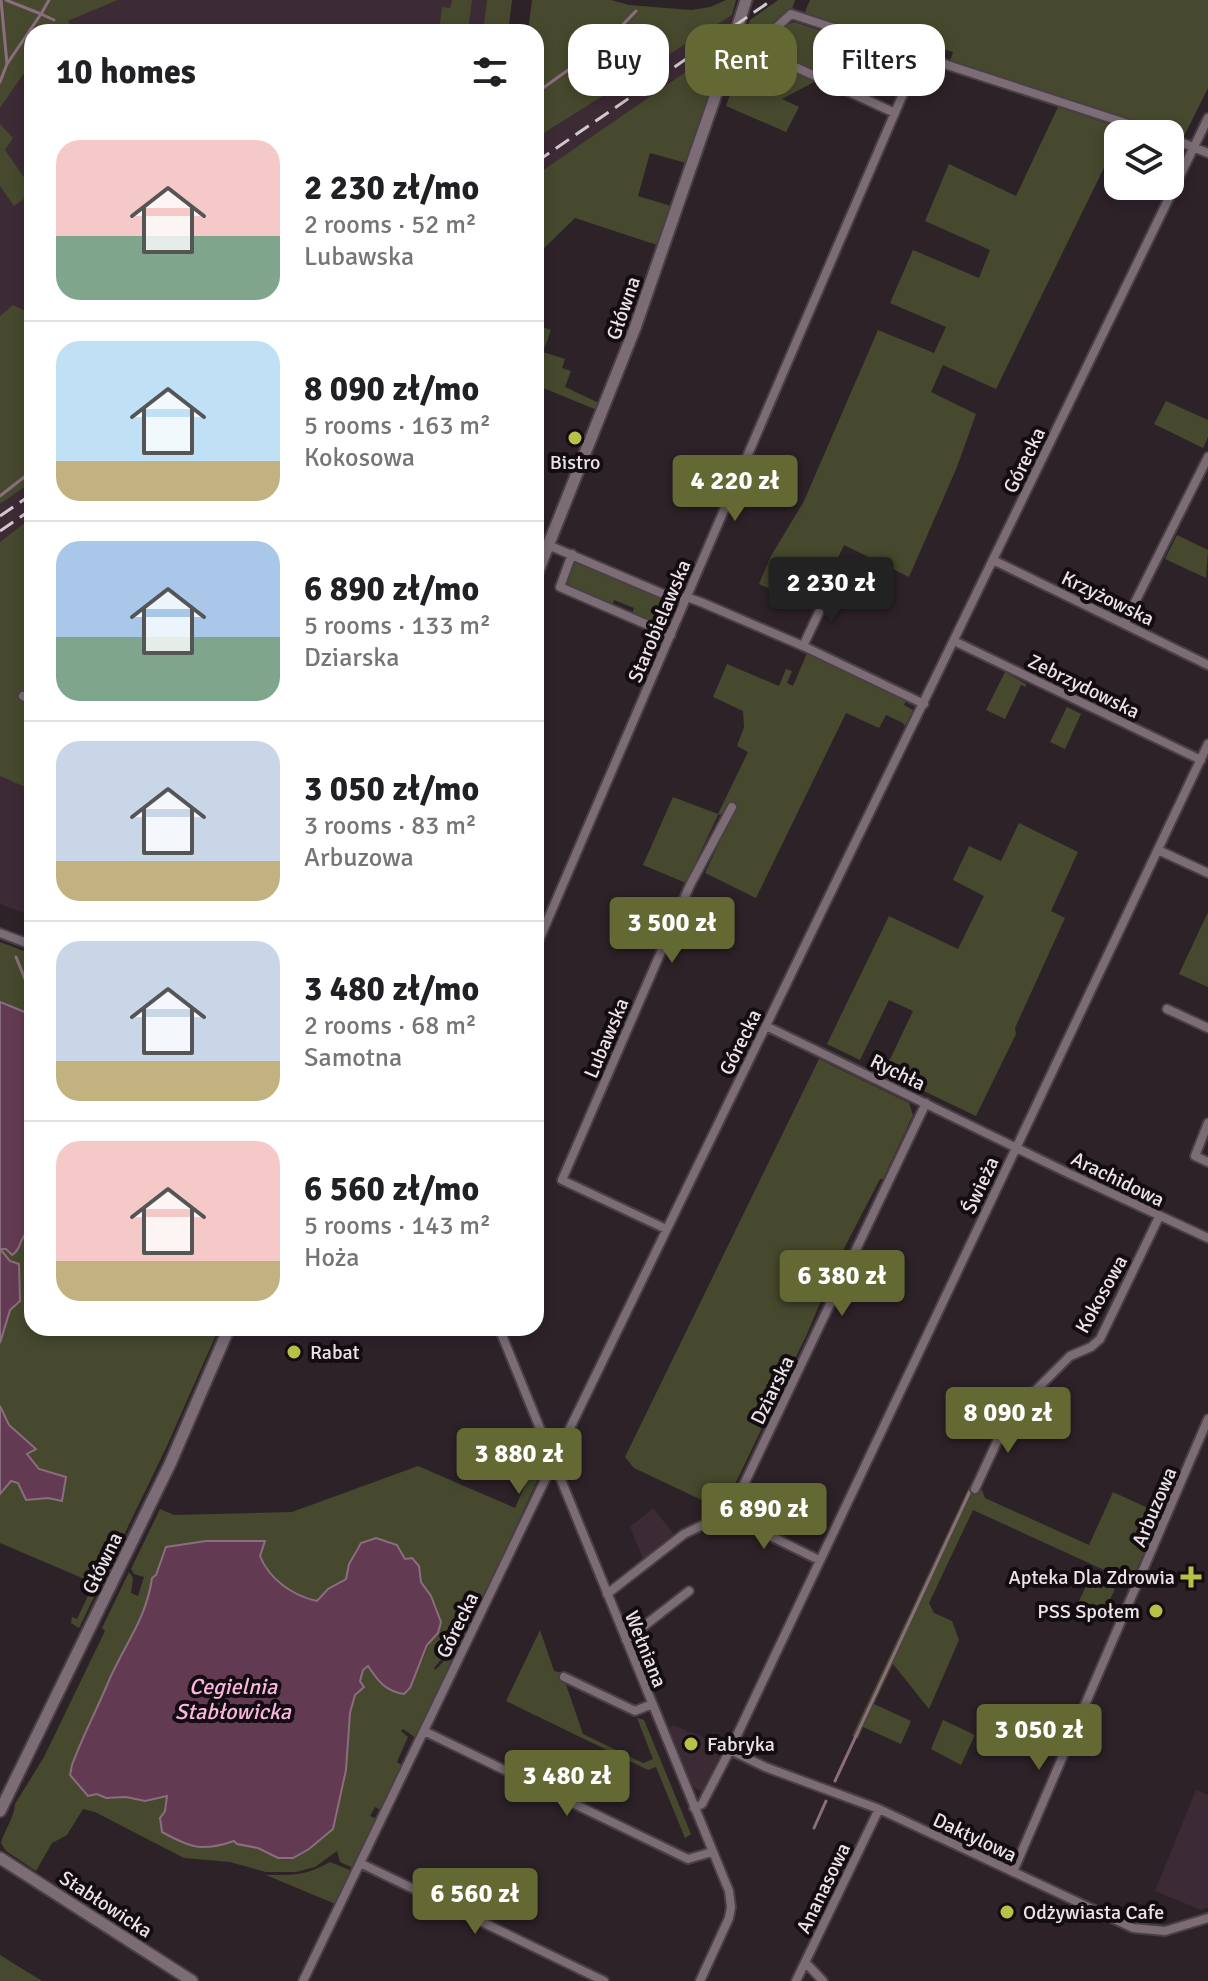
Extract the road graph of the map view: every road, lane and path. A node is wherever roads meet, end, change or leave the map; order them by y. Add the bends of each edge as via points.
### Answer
1 (746, 0) edge
2 (738, 24) edge
3 (780, 24) edge
4 (797, 68) edge
5 (714, 96) edge
6 (902, 96) edge
7 (895, 113) junction
8 (1208, 118) edge
9 (1116, 120) edge
10 (1184, 142) edge
11 (1195, 146) junction
12 (1208, 153) edge
13 (1208, 457) edge
14 (548, 545) junction
15 (572, 554) junction
16 (544, 555) edge
17 (993, 560) junction
18 (836, 585) dead end
19 (687, 597) junction
20 (1124, 624) junction
21 (671, 635) junction
22 (954, 641) junction
23 (803, 646) junction
24 (1208, 665) edge
25 (924, 704) junction
26 (1208, 744) edge
27 (1201, 760) junction
28 (732, 807) dead end
29 (1158, 850) junction
30 (1208, 873) edge
31 (544, 929) edge
32 (0, 933) edge
33 (24, 942) edge
34 (1167, 1009) dead end
35 (766, 1026) junction
36 (1208, 1028) edge
37 (926, 1103) junction
38 (1208, 1123) edge
39 (1016, 1147) junction
40 (1208, 1162) edge
41 (1159, 1217) junction
42 (666, 1229) junction
43 (1208, 1238) edge
44 (226, 1336) edge
45 (502, 1336) edge
46 (1208, 1419) edge
47 (553, 1463) junction
48 (975, 1489) dead end
49 (726, 1514) junction
50 (819, 1560) junction
51 (689, 1591) dead end
52 (607, 1594) junction
53 (626, 1640) junction
54 (564, 1677) dead end
55 (652, 1704) junction
56 (424, 1731) junction
57 (730, 1750) junction
58 (694, 1808) junction
59 (879, 1809) junction
60 (0, 1811) edge
61 (712, 1852) junction
62 (0, 1858) edge
63 (360, 1863) junction
64 (1013, 1872) junction
65 (1208, 1918) edge
66 (805, 1962) junction
67 (192, 1981) edge
68 (303, 1981) edge
69 (604, 1981) edge
70 (700, 1981) edge
71 (796, 1981) edge
72 (823, 1981) edge

1 - 2 street, Główna
3 - 9 street via 791,14
4 - 7 street
5 - 14 street, Główna via 635,328
6 - 7 street, Starobielawska
7 - 19 street, Starobielawska
8 - 11 street, Górecka
10 - 11 street
11 - 12 street
11 - 17 street, Górecka
13 - 20 street
14 - 15 street
14 - 16 street, Główna
15 - 19 street via 675,599
15 - 21 street via 560,587
17 - 20 street, Krzyżowska
17 - 22 street, Górecka
18 - 23 street
19 - 21 street, Starobielawska
19 - 23 street
20 - 24 street, Krzyżowska
21 - 31 street, Starobielawska
22 - 25 street, Górecka
22 - 27 street, Zebrzydowska
23 - 25 street
25 - 35 street, Górecka
26 - 27 street, Świeża
27 - 29 street, Świeża
28 - 42 street, Lubawska via 690,885 562,1180
29 - 30 street
29 - 39 street, Świeża
32 - 33 street
34 - 36 street
35 - 37 street, Rychła
35 - 42 street, Górecka
37 - 39 street, Rychła
37 - 49 street, Dziarska
38 - 40 street via 1195,1156
39 - 41 street, Arachidowa
39 - 50 street, Świeża
41 - 43 street, Arachidowa
41 - 48 street, Kokosowa via 1100,1339 1070,1356 1008,1418
42 - 47 street, Górecka
44 - 60 street, Główna via 170,1464
45 - 47 street, Wełniana
46 - 64 street, Arbuzowa
47 - 52 street, Wełniana
47 - 56 street, Górecka
49 - 50 street
49 - 52 street via 684,1534
50 - 57 street, Świeża
51 - 53 street
52 - 53 street, Wełniana
53 - 55 street, Wełniana
54 - 55 street via 635,1711
55 - 58 street, Wełniana
56 - 61 street via 688,1859
56 - 63 street, Górecka
57 - 58 street, Świeża via 702,1804
57 - 59 street, Daktylowa
58 - 61 street, Wełniana
59 - 64 street, Daktylowa
59 - 66 street, Ananasowa
61 - 70 street, Wełniana via 731,1907
62 - 67 street, Stabłowicka
63 - 68 street, Górecka
63 - 69 street
64 - 65 street, Daktylowa via 1133,1928 1165,1931
66 - 71 street, Ananasowa
66 - 72 street

